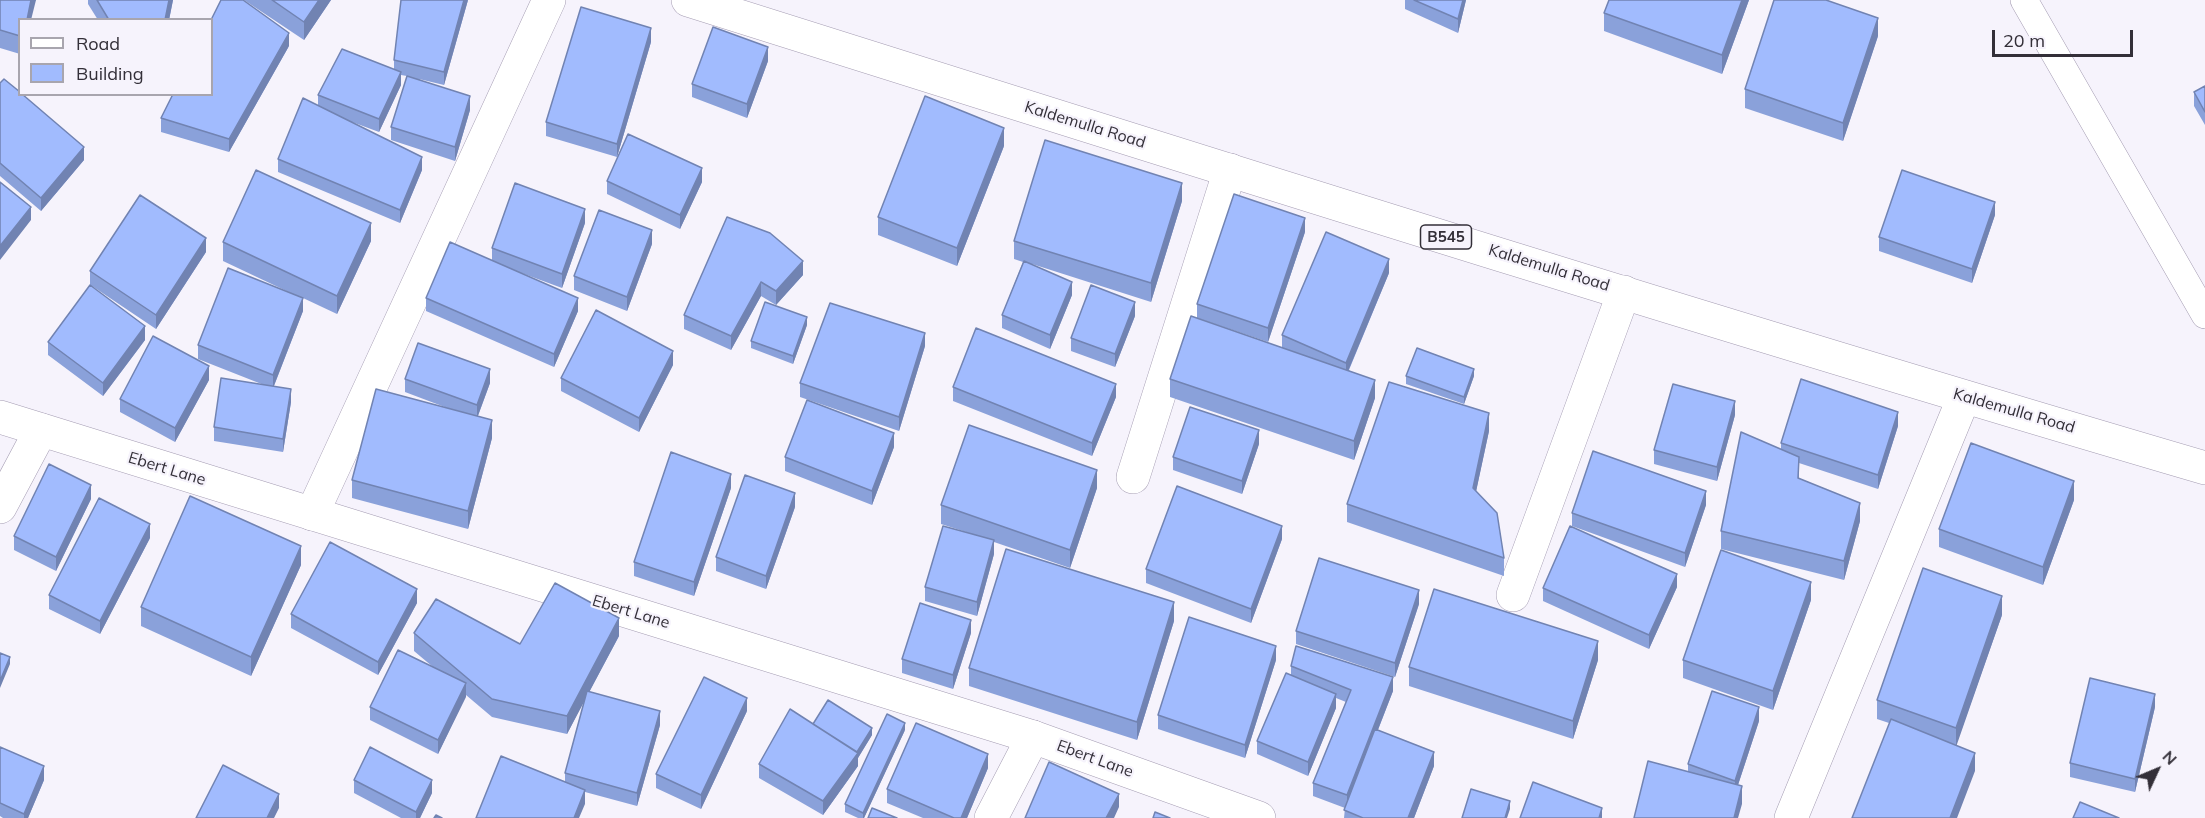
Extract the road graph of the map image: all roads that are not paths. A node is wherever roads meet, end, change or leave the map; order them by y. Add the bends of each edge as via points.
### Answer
1 (549, 0) edge
2 (688, 0) edge
3 (2024, 0) edge
4 (1230, 170) junction
5 (1624, 292) junction
6 (2205, 315) edge
7 (1964, 397) junction
8 (0, 417) edge
9 (41, 430) junction
10 (2205, 468) edge
11 (1133, 477) dead end
12 (0, 507) edge
13 (312, 513) junction
14 (1513, 595) dead end
15 (1033, 737) junction
16 (992, 818) edge
17 (1259, 818) edge
18 (1791, 818) edge

1 - 13 street
2 - 4 street, Kaldemulla Road / B545
3 - 6 lane
4 - 5 street, Kaldemulla Road / B545
4 - 11 street
5 - 7 street, Kaldemulla Road / B545
5 - 14 street
7 - 10 street, Kaldemulla Road / B545
7 - 18 street
8 - 9 street, Ebert Lane
9 - 12 street
9 - 13 street, Ebert Lane
13 - 15 street, Ebert Lane
15 - 16 street
15 - 17 street, Ebert Lane

